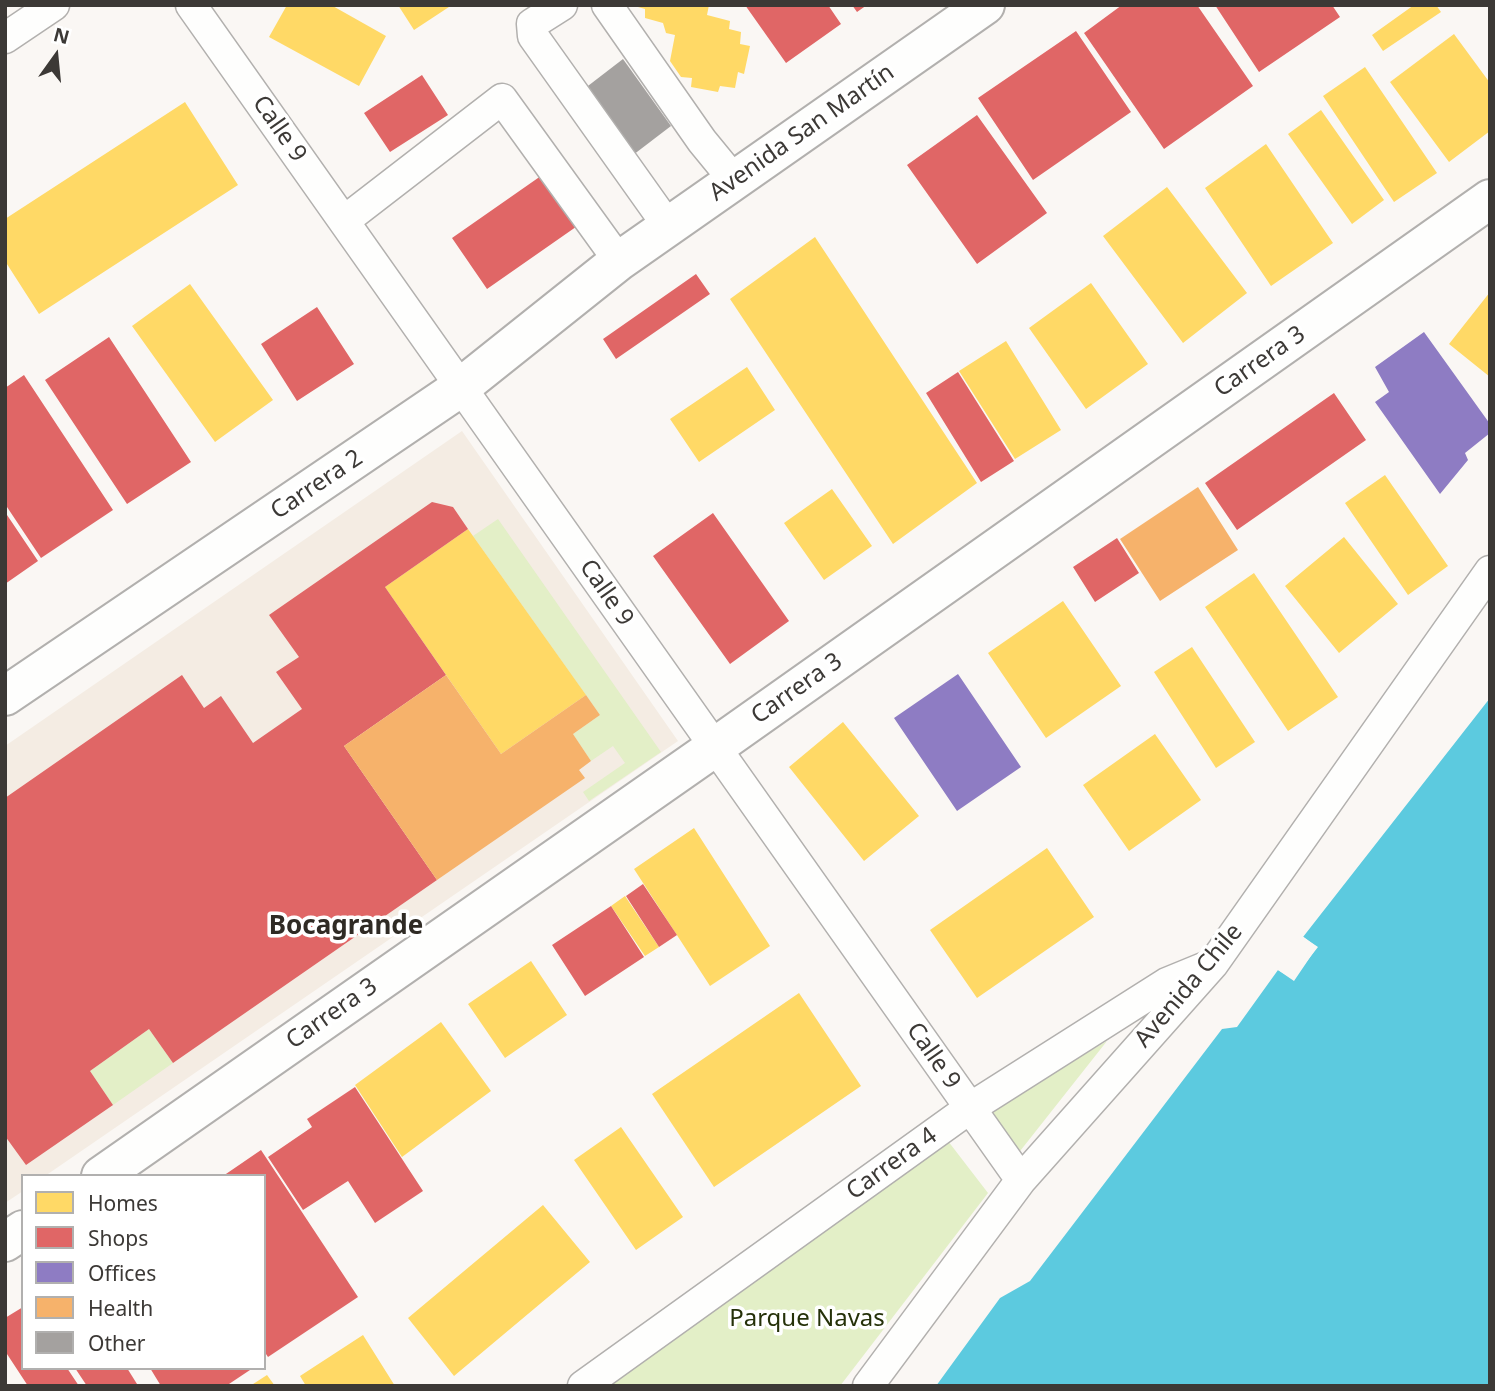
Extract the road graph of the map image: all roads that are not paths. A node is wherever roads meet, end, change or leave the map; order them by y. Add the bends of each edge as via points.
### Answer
1 (54, 5) edge
2 (191, 5) edge
3 (562, 5) edge
4 (607, 5) edge
5 (985, 5) edge
6 (5, 38) edge
7 (734, 180) junction
8 (1490, 200) edge
9 (344, 221) junction
10 (668, 226) junction
11 (619, 261) junction
12 (461, 387) junction
13 (1490, 571) edge
14 (5, 696) edge
15 (715, 747) junction
16 (1213, 964) junction
17 (970, 1108) junction
18 (104, 1174) edge
19 (1021, 1180) junction
20 (21, 1231) edge
21 (5, 1242) edge
22 (583, 1386) edge
23 (868, 1386) edge

1 - 6 street
2 - 9 street, Calle 9
3 - 10 street via 532,23 533,36
4 - 7 street
5 - 7 main road, Avenida San Martín
7 - 10 main road, Avenida San Martín
8 - 15 main road, Carrera 3
9 - 11 street via 502,99
9 - 12 street, Calle 9
10 - 11 main road, Avenida San Martín
11 - 12 main road, Carrera 2
12 - 14 main road, Carrera 2
12 - 15 street, Calle 9
13 - 16 street, Avenida Chile
15 - 17 street, Calle 9
15 - 18 main road, Carrera 3
16 - 17 street, Carrera 4 via 1167,982
16 - 19 street, Avenida Chile
17 - 19 street, Calle 9
17 - 22 street, Carrera 4
19 - 23 street, Avenida Chile
20 - 21 main road

